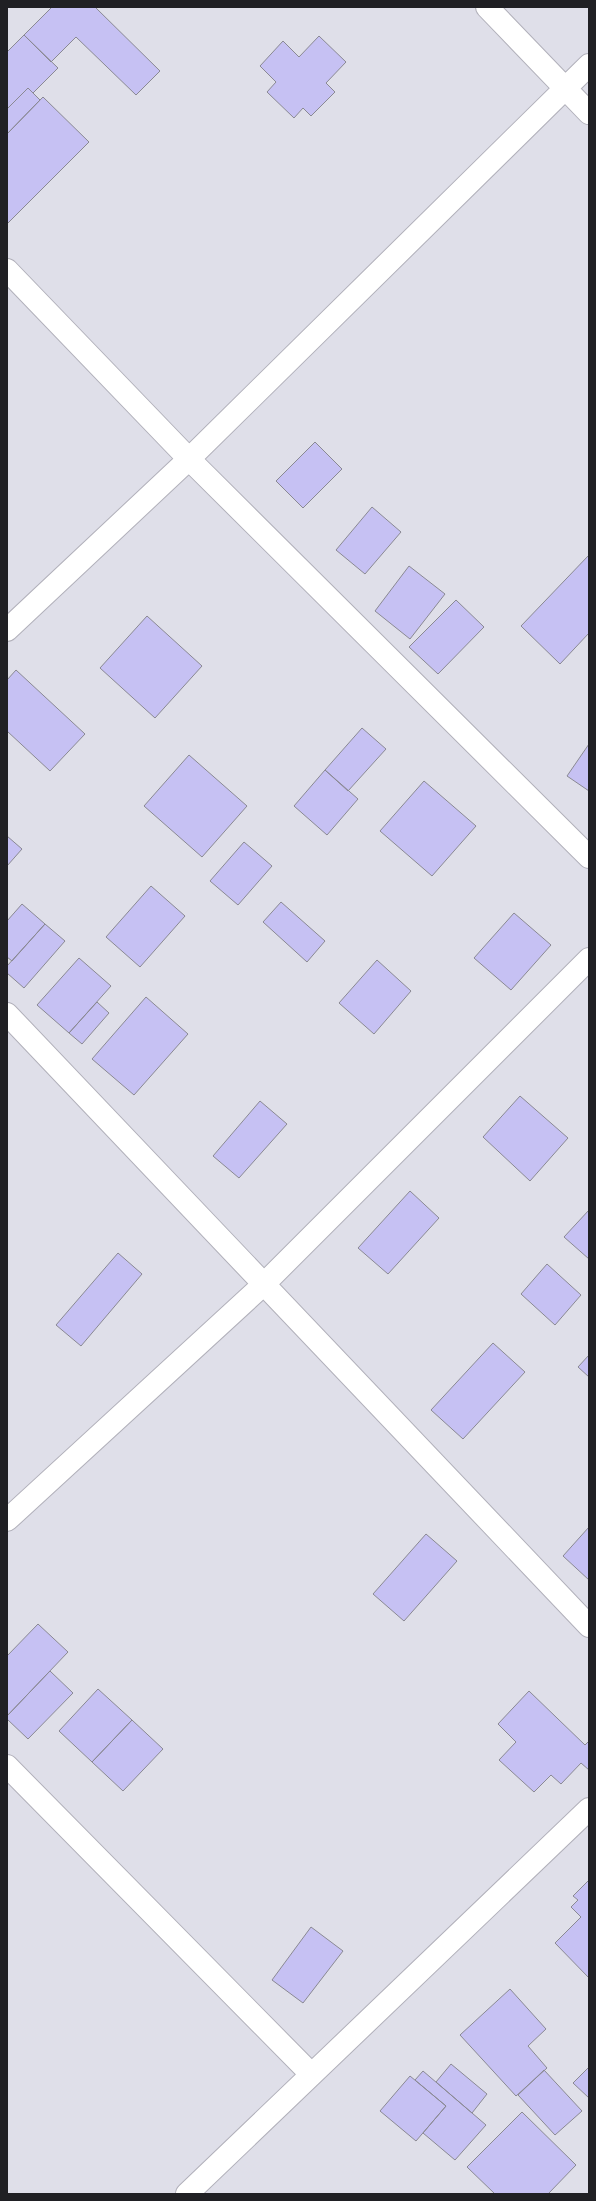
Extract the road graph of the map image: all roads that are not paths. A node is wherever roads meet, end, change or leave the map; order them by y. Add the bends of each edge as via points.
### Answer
1 (487, 7) edge
2 (589, 65) edge
3 (566, 89) junction
4 (589, 113) edge
5 (7, 270) edge
6 (189, 459) junction
7 (7, 630) edge
8 (589, 857) edge
9 (589, 959) edge
10 (7, 1014) edge
11 (264, 1284) junction
12 (7, 1520) edge
13 (589, 1626) edge
14 (7, 1766) edge
15 (589, 1809) edge
16 (311, 2074) junction
17 (187, 2194) edge

1 - 3 street
2 - 3 street
3 - 4 street
3 - 6 street
5 - 6 street
6 - 7 street
6 - 8 street
9 - 11 street
10 - 11 street
11 - 12 street
11 - 13 street
14 - 16 street
15 - 16 street
16 - 17 street

